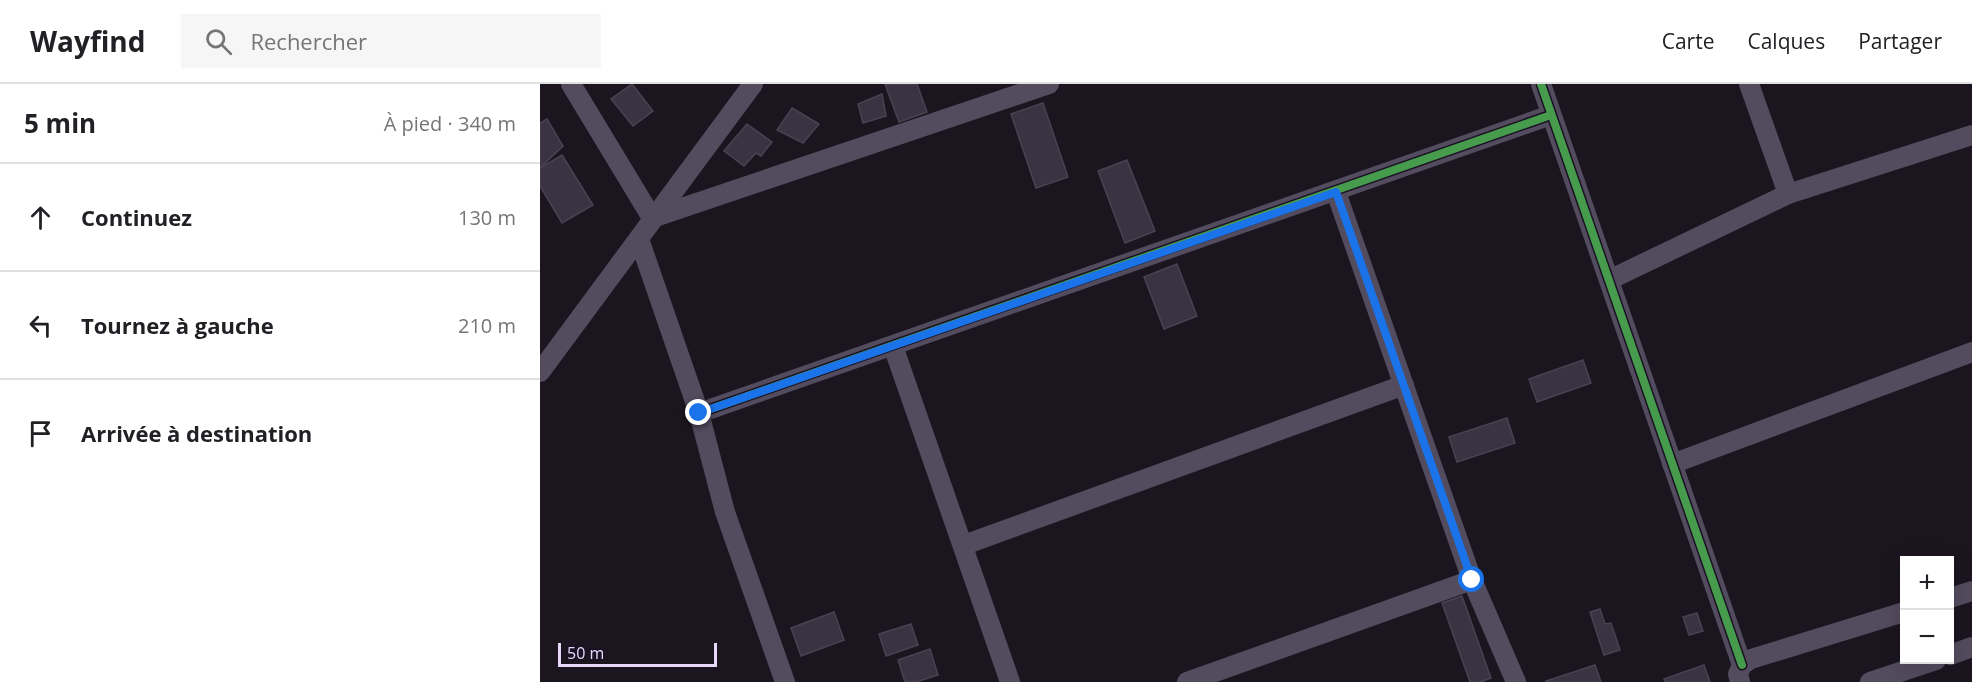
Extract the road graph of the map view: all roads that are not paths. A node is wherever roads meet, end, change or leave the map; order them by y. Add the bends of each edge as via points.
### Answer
1 (571, 84) edge
2 (753, 84) edge
3 (1049, 84) edge
4 (1541, 84) edge
5 (1749, 84) edge
6 (1551, 115) junction
7 (1972, 135) edge
8 (1336, 192) junction
9 (1788, 194) junction
10 (651, 218) junction
11 (639, 239) junction
12 (1609, 280) junction
13 (893, 346) junction
14 (1972, 352) edge
15 (540, 372) edge
16 (1404, 385) junction
17 (699, 413) junction
18 (1672, 464) junction
19 (964, 545) junction
20 (1472, 580) junction
21 (1972, 591) edge
22 (1954, 597) edge
23 (1900, 614) edge
24 (1972, 647) edge
25 (1954, 654) edge
26 (1925, 664) edge
27 (1741, 673) edge
28 (1876, 681) edge
29 (785, 682) edge
30 (1010, 682) edge
31 (1187, 682) edge
32 (1516, 682) edge

1 - 10 street
2 - 10 street
3 - 10 street
4 - 6 street
5 - 9 street
6 - 8 street
6 - 12 street
7 - 9 street
8 - 13 street
8 - 16 street
9 - 12 street
10 - 11 street
11 - 15 street
11 - 17 street
12 - 18 street
13 - 17 street
13 - 19 street
14 - 18 street
16 - 19 street
16 - 20 street
17 - 29 street via 725,512
18 - 27 street
19 - 30 street
20 - 31 street
20 - 32 street
21 - 22 street
23 - 27 street via 1751,659
24 - 25 street
26 - 28 street

